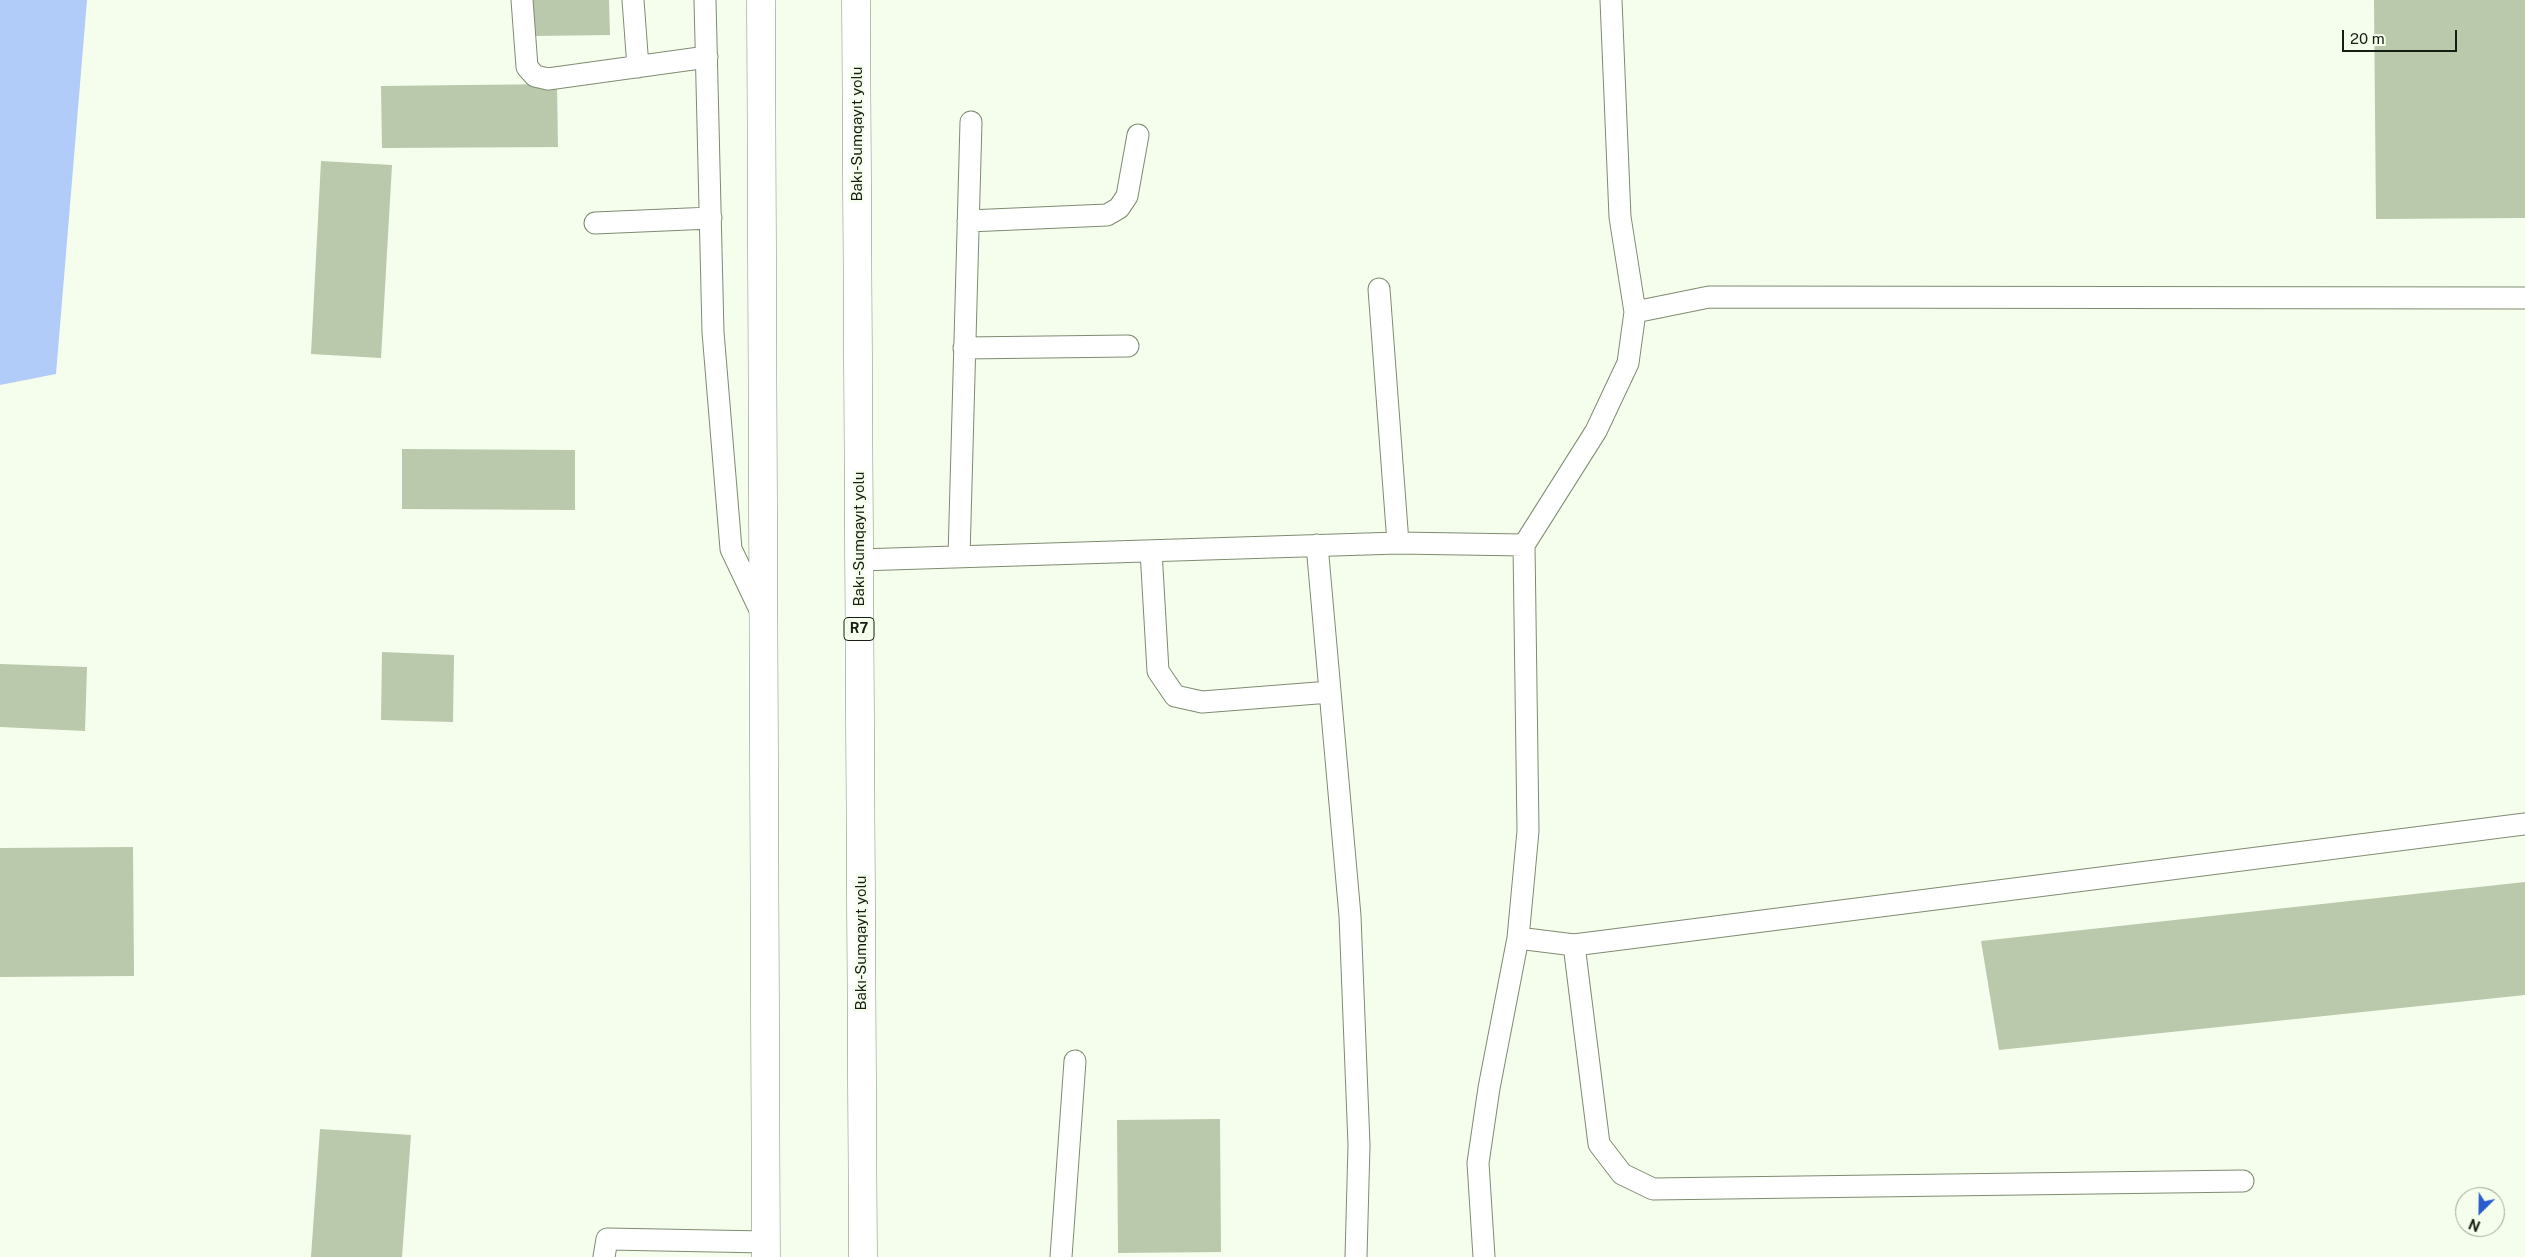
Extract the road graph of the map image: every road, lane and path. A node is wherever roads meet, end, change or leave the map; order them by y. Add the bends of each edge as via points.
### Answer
1 (522, 0) edge
2 (633, 0) edge
3 (704, 0) edge
4 (761, 0) edge
5 (856, 0) edge
6 (1611, 0) edge
7 (706, 57) junction
8 (638, 67) junction
9 (970, 122) dead end
10 (1138, 135) dead end
11 (710, 218) junction
12 (968, 221) junction
13 (595, 223) dead end
14 (1379, 289) dead end
15 (2525, 298) edge
16 (1635, 312) junction
17 (1128, 346) dead end
18 (964, 348) junction
19 (1398, 543) junction
20 (1317, 545) junction
21 (1524, 545) junction
22 (1151, 551) junction
23 (959, 557) junction
24 (859, 560) junction
25 (764, 616) junction
26 (1330, 692) junction
27 (2525, 824) edge
28 (1518, 938) junction
29 (1574, 945) junction
30 (1075, 1061) dead end
31 (2243, 1181) dead end
32 (766, 1249) edge
33 (604, 1257) edge
34 (863, 1257) edge
35 (1062, 1257) edge
36 (1356, 1257) edge
37 (1484, 1257) edge

1 - 8 lane via 527,67 535,76 548,79
2 - 8 lane
3 - 7 lane
4 - 25 highway
5 - 24 highway, Bakı-Sumqayıt yolu / R7
6 - 16 lane via 1620,217
7 - 8 lane
7 - 11 lane
9 - 12 lane
10 - 12 lane via 1127,196 1119,208 1108,215
11 - 13 lane
11 - 25 lane via 713,332 731,549
12 - 18 lane
14 - 19 lane
15 - 16 lane via 1709,297
16 - 21 lane via 1628,363 1596,431
17 - 18 lane
18 - 23 lane
19 - 20 lane
19 - 21 lane
20 - 22 lane
20 - 26 lane
21 - 28 lane via 1528,831
22 - 23 lane
22 - 26 lane via 1158,671 1175,696 1202,702
23 - 24 lane
24 - 34 highway, Bakı-Sumqayıt yolu / R7
25 - 32 highway
26 - 36 lane via 1350,926 1359,1145
27 - 29 lane
28 - 29 lane
28 - 37 lane via 1478,1163
29 - 31 lane via 1600,1144 1622,1174 1653,1189
30 - 35 lane
32 - 33 lane via 607,1239

